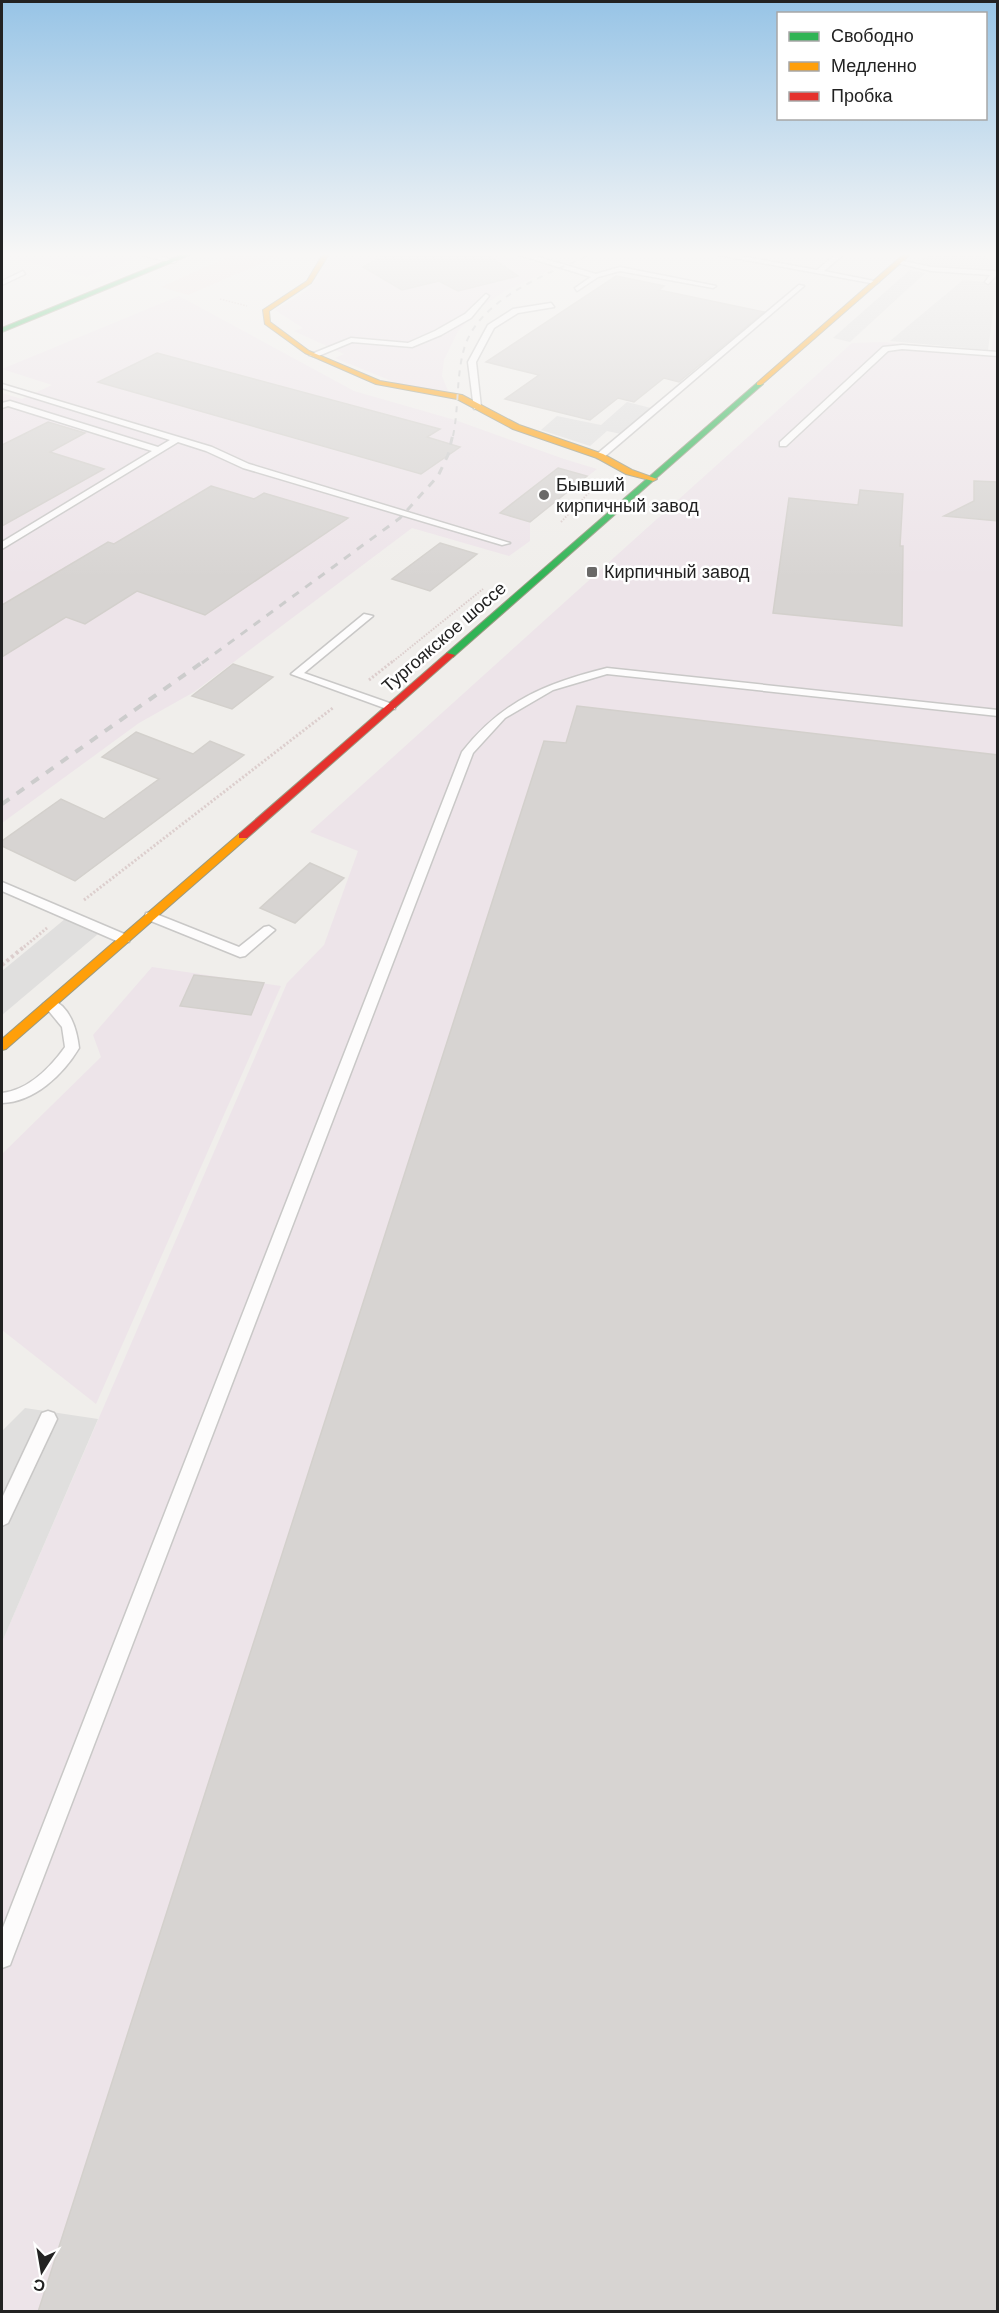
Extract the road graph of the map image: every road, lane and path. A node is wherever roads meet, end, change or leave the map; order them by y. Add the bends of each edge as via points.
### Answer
1 (329, 362) edge
2 (472, 362) edge
3 (711, 362) edge
4 (786, 362) edge
5 (873, 362) edge
6 (2, 386) edge
7 (2, 406) edge
8 (477, 407) junction
9 (177, 439) junction
10 (783, 444) dead end
11 (158, 450) junction
12 (600, 456) junction
13 (615, 464) junction
14 (653, 479) junction
15 (558, 526) dead end
16 (505, 543) dead end
17 (2, 546) edge
18 (483, 590) dead end
19 (368, 616) dead end
20 (352, 693) junction
21 (391, 707) junction
22 (998, 713) edge
23 (2, 886) edge
24 (66, 914) junction
25 (151, 916) junction
26 (269, 930) dead end
27 (124, 939) junction
28 (2, 965) edge
29 (50, 1004) junction
30 (2, 1046) edge
31 (2, 1098) edge
32 (48, 1419) dead end
33 (2, 1518) edge
34 (2, 1957) edge

1 - 8 main road via 378,383 459,397
2 - 8 lane
3 - 12 lane
4 - 14 main road, Тургоякское шоссе
5 - 10 lane
6 - 9 lane
7 - 11 lane via 7,404
8 - 12 main road via 516,427
9 - 11 lane
9 - 16 lane via 246,466
11 - 17 lane
12 - 13 main road
13 - 14 main road
13 - 15 path
14 - 21 main road, Тургоякское шоссе
18 - 20 path
19 - 20 lane via 296,674
20 - 21 lane
20 - 24 path
21 - 25 main road, Тургоякское шоссе
22 - 34 lane via 607,671 549,688 501,716 468,752
23 - 24 lane
24 - 27 lane
24 - 28 path
25 - 26 lane via 240,953
25 - 27 main road, Тургоякское шоссе
27 - 29 main road, Тургоякское шоссе
29 - 30 main road, Тургоякское шоссе
29 - 31 lane via 69,1026 72,1048 53,1074 13,1097
32 - 33 lane

